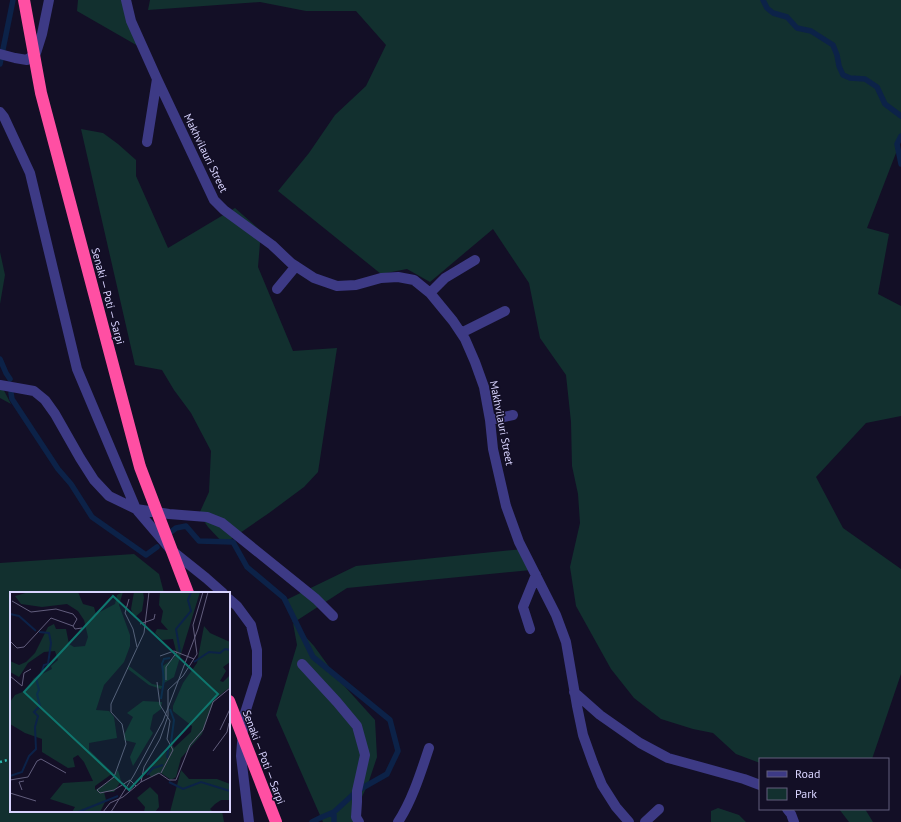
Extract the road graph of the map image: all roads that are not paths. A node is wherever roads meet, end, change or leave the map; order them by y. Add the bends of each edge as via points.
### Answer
1 (24, 0) edge
2 (49, 0) edge
3 (126, 0) edge
4 (0, 54) edge
5 (157, 79) junction
6 (0, 112) edge
7 (146, 142) dead end
8 (475, 260) dead end
9 (296, 266) junction
10 (277, 289) dead end
11 (430, 293) junction
12 (505, 311) dead end
13 (461, 333) junction
14 (0, 385) edge
15 (513, 415) dead end
16 (490, 420) junction
17 (136, 508) junction
18 (536, 575) junction
19 (188, 592) edge
20 (221, 592) edge
21 (230, 600) edge
22 (333, 616) dead end
23 (530, 629) dead end
24 (302, 664) dead end
25 (574, 692) junction
26 (230, 704) edge
27 (430, 748) dead end
28 (759, 785) edge
29 (658, 809) dead end
30 (788, 810) edge
31 (249, 822) edge
32 (276, 822) edge
33 (359, 822) edge
34 (398, 822) edge
35 (629, 822) edge
36 (644, 822) edge
37 (794, 822) edge

1 - 19 highway, Senaki — Poti — Sarpi via 41,93 140,467
2 - 4 street via 36,53 27,60
3 - 5 street, Makhvilauri Street via 131,21
5 - 7 street
5 - 9 street, Makhvilauri Street via 214,200
6 - 17 street via 30,173 77,369
8 - 11 street via 445,278
9 - 10 street
9 - 11 street, Makhvilauri Street via 314,278 336,286 398,277 414,280
11 - 13 street, Makhvilauri Street
12 - 13 street
13 - 16 street, Makhvilauri Street via 476,362
14 - 17 street via 34,391 45,400 94,480 109,496
15 - 16 street
16 - 18 street, Makhvilauri Street via 493,449 506,506 519,542
17 - 20 street via 171,550
17 - 22 street via 207,517 222,523 316,599
18 - 23 street via 523,607
18 - 25 street, Makhvilauri Street via 566,642
21 - 31 street via 251,625 257,650 257,675 244,716 241,756
24 - 33 street via 358,726 365,756 356,791 356,817
25 - 28 street via 600,715 640,743 668,758
25 - 35 street, Makhvilauri Street via 583,735 602,785
26 - 32 highway, Senaki — Poti — Sarpi
27 - 34 street
29 - 36 street
30 - 37 street

